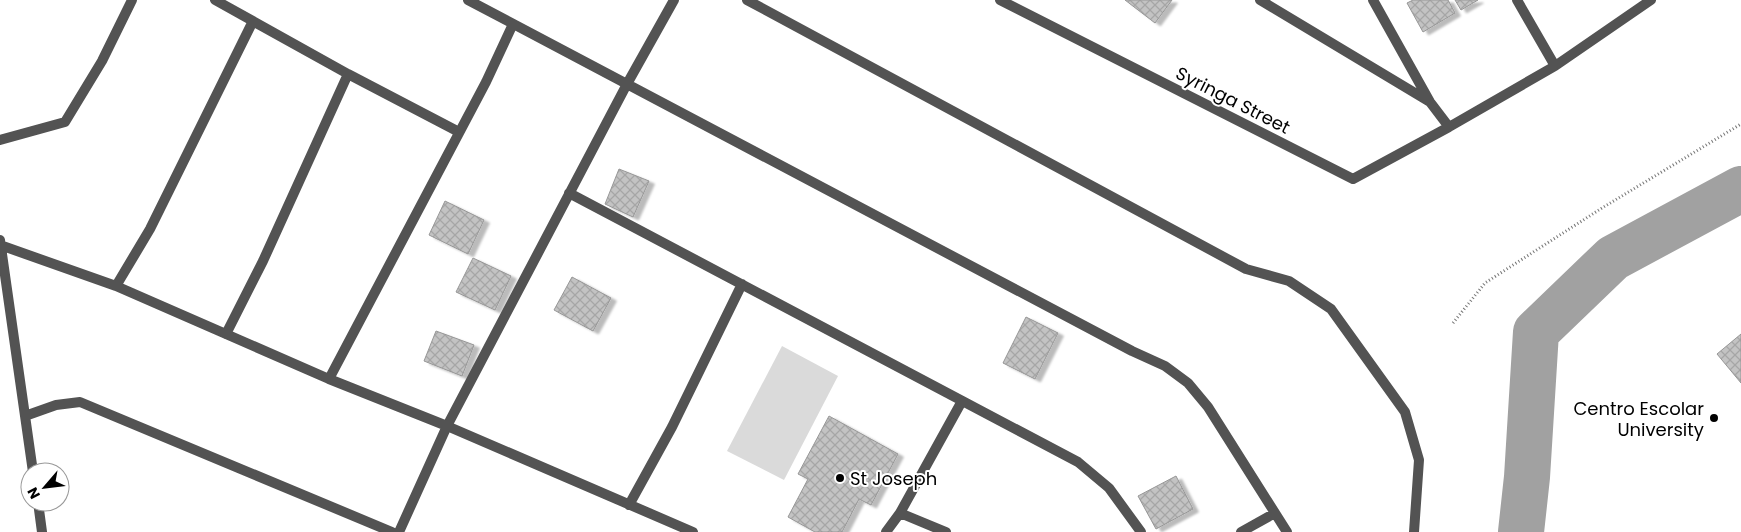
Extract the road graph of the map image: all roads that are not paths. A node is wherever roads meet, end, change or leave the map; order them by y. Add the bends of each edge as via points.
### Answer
1 (132, 0) edge
2 (215, 0) edge
3 (468, 0) edge
4 (674, 0) edge
5 (746, 0) edge
6 (1000, 0) edge
7 (1260, 0) edge
8 (1373, 0) edge
9 (1517, 0) edge
10 (1651, 0) edge
11 (253, 21) junction
12 (514, 24) junction
13 (1556, 66) junction
14 (348, 74) junction
15 (626, 84) junction
16 (1430, 102) junction
17 (1449, 128) junction
18 (459, 132) junction
19 (0, 140) edge
20 (569, 193) junction
21 (0, 243) edge
22 (742, 284) junction
23 (116, 286) junction
24 (226, 334) junction
25 (330, 379) junction
26 (962, 401) junction
27 (25, 416) junction
28 (447, 426) junction
29 (32, 462) edge
30 (629, 505) junction
31 (39, 512) edge
32 (900, 513) junction
33 (1276, 513) junction
34 (42, 532) edge
35 (392, 532) edge
36 (400, 532) edge
37 (693, 532) edge
38 (886, 532) edge
39 (946, 532) edge
40 (1141, 532) edge
41 (1241, 532) edge
42 (1286, 532) edge
43 (1414, 532) edge

1 - 19 street via 102,61 65,122
2 - 11 street
3 - 12 street
4 - 15 street
5 - 43 street via 1246,268 1289,281 1331,309 1405,412 1419,460
6 - 17 street, Syringa Street via 1353,179
7 - 16 street
8 - 16 street
9 - 13 street
10 - 13 street
11 - 14 street
11 - 23 street via 150,229
12 - 15 street
12 - 18 street
13 - 17 street
14 - 18 street
14 - 24 street via 263,262
15 - 20 street
15 - 33 street via 1165,366 1188,383 1208,407
16 - 17 street
18 - 25 street
20 - 22 street
20 - 28 street
21 - 23 street
21 - 27 street
22 - 26 street
22 - 30 street via 672,427
23 - 24 street
24 - 25 street
25 - 28 street
26 - 32 street
26 - 40 street via 1078,462 1109,488
27 - 29 street
27 - 35 street via 80,402
28 - 30 street
28 - 36 street
30 - 37 street
31 - 34 street
32 - 38 street
32 - 39 street
33 - 41 street
33 - 42 street

